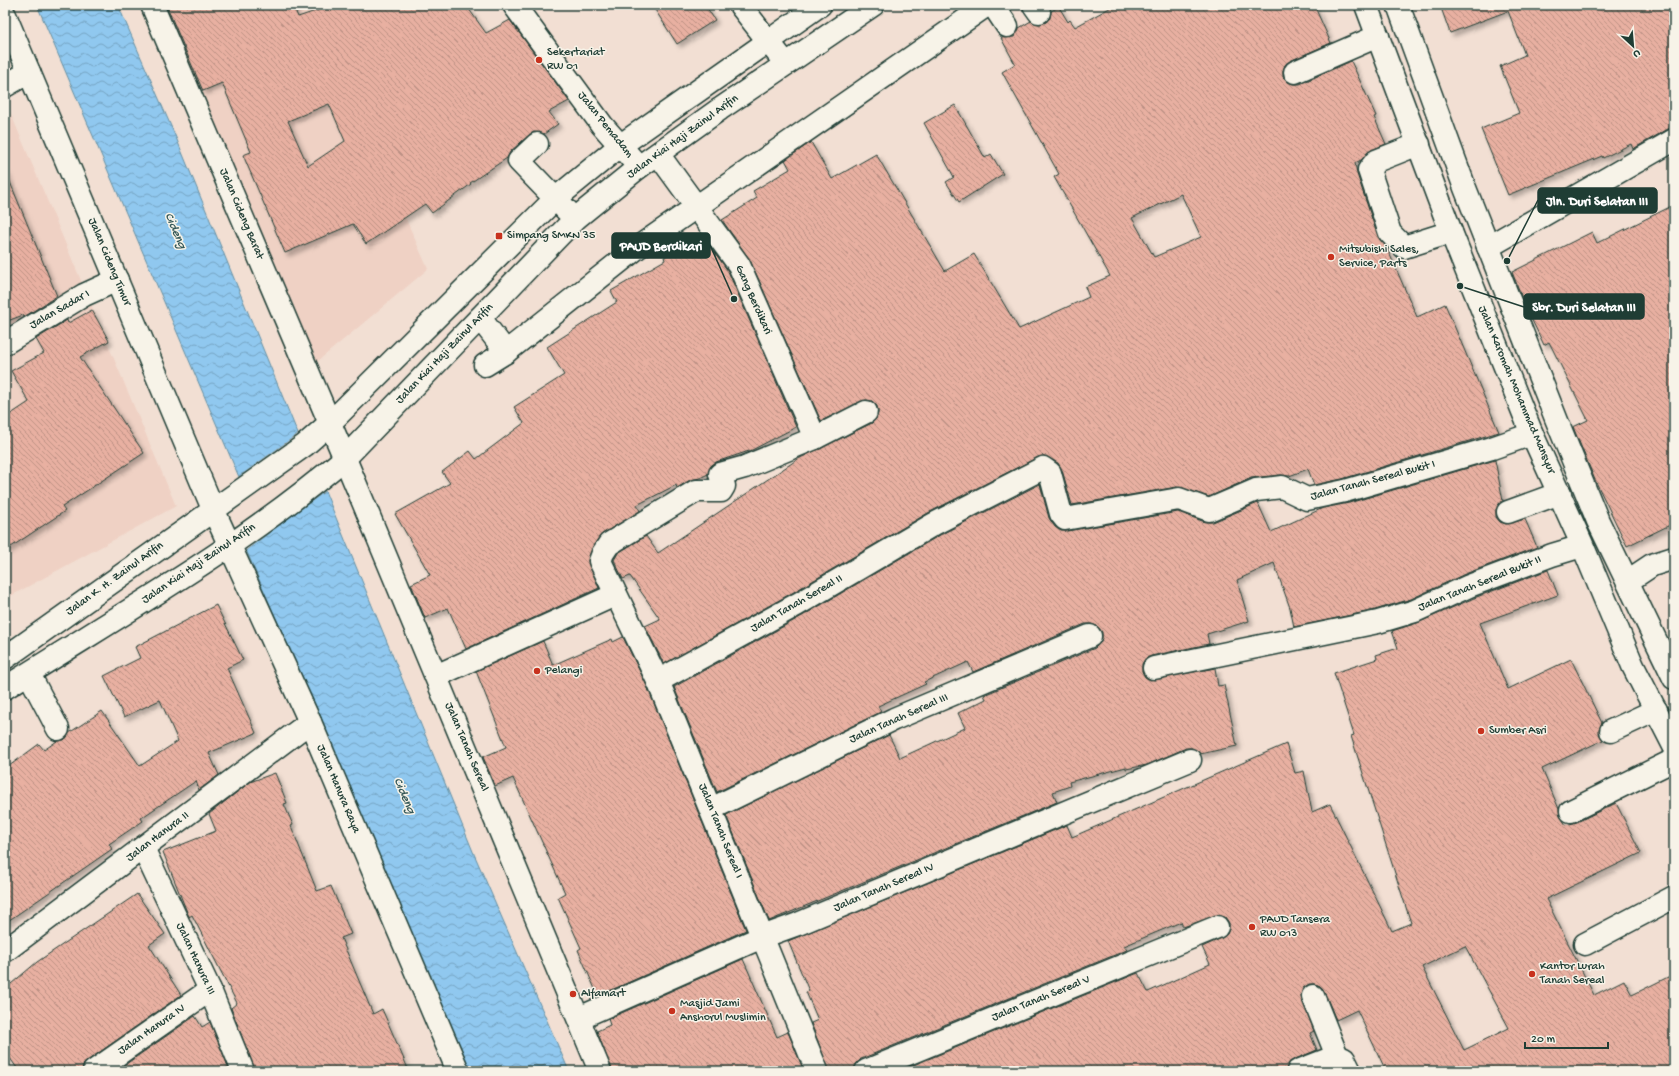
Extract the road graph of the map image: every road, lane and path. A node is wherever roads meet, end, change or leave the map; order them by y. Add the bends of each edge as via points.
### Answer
1 (152, 5) edge
2 (514, 5) edge
3 (740, 5) edge
4 (820, 5) edge
5 (873, 5) edge
6 (987, 5) edge
7 (993, 5) edge
8 (1366, 5) edge
9 (1398, 5) edge
10 (5, 15) edge
11 (1007, 26) dead end
12 (1378, 36) junction
13 (770, 42) junction
14 (786, 64) junction
15 (29, 72) junction
16 (1295, 72) dead end
17 (5, 86) edge
18 (1674, 140) edge
19 (537, 144) dead end
20 (1419, 144) junction
21 (621, 145) junction
22 (658, 154) junction
23 (639, 167) junction
24 (555, 199) junction
25 (696, 207) junction
26 (575, 219) junction
27 (1451, 232) junction
28 (1488, 247) junction
29 (1462, 260) junction
30 (117, 280) junction
31 (480, 318) junction
32 (1519, 323) junction
33 (1492, 337) junction
34 (5, 343) edge
35 (506, 352) junction
36 (485, 365) dead end
37 (866, 412) dead end
38 (330, 423) junction
39 (1532, 434) junction
40 (815, 438) junction
41 (345, 458) junction
42 (1560, 493) junction
43 (219, 505) junction
44 (1508, 512) dead end
45 (934, 524) joint
46 (235, 542) junction
47 (1582, 546) junction
48 (1674, 558) edge
49 (1628, 581) junction
50 (615, 595) junction
51 (1090, 636) dead end
52 (5, 658) edge
53 (1154, 668) dead end
54 (29, 674) junction
55 (436, 676) junction
56 (1674, 678) edge
57 (658, 681) junction
58 (5, 688) edge
59 (1656, 710) junction
60 (310, 722) junction
61 (58, 729) dead end
62 (1611, 731) dead end
63 (1674, 746) edge
64 (1190, 760) dead end
65 (1674, 760) edge
66 (711, 809) junction
67 (1571, 811) dead end
68 (143, 848) junction
69 (1674, 896) edge
70 (1217, 926) dead end
71 (762, 937) junction
72 (1585, 944) dead end
73 (5, 951) edge
74 (210, 990) junction
75 (1313, 996) dead end
76 (579, 1018) junction
77 (1344, 1063) edge
78 (94, 1071) edge
79 (243, 1071) edge
80 (458, 1071) edge
81 (600, 1071) edge
82 (817, 1071) edge
83 (866, 1071) edge
84 (1298, 1071) edge

1 - 38 street, Jalan Cideng Barat
2 - 21 street, Jalan Pemadam via 602,126
3 - 13 street
4 - 13 street
5 - 14 street, Jalan Kiai Haji Zainul Arifin
6 - 25 street
7 - 11 street
8 - 12 street, Jalan Karomah Mohammad Mansyur
9 - 28 street
10 - 15 street, Jalan Cideng Timur
12 - 16 street
12 - 20 street, Jalan Karomah Mohammad Mansyur
13 - 14 street
13 - 21 street
14 - 22 street, Jalan Kiai Haji Zainul Arifin
15 - 17 street
15 - 30 street, Jalan Cideng Timur
18 - 28 street
19 - 24 street via 519,161
20 - 27 street, Jalan Karomah Mohammad Mansyur
20 - 27 street via 1376,161 1369,170 1380,206 1390,233 1404,247
21 - 23 street, Jalan Pemadam
21 - 24 street
22 - 23 street, Jalan Kiai Haji Zainul Arifin
22 - 25 street, Gang Berdikari
23 - 26 street, Jalan Kiai Haji Zainul Arifin
24 - 26 street
24 - 38 street
25 - 35 street via 637,248
25 - 40 street, Gang Berdikari via 738,266
26 - 31 street, Jalan Kiai Haji Zainul Arifin
27 - 29 street, Jalan Karomah Mohammad Mansyur
28 - 29 street
28 - 32 street
29 - 33 street, Jalan Karomah Mohammad Mansyur
30 - 34 street, Jalan Sadar I via 84,295
30 - 43 street, Jalan Cideng Timur
31 - 35 street
31 - 41 street, Jalan Kiai Haji Zainul Arifin
32 - 33 street
32 - 49 street via 1598,521
33 - 39 street, Jalan Karomah Mohammad Mansyur
35 - 36 street
37 - 40 street
38 - 41 street, Jalan Tanah Sereal
38 - 43 street via 303,446
39 - 42 street, Jalan Karomah Mohammad Mansyur
39 - 45 street, Jalan Tanah Sereal Bukit I via 1345,491 1307,499 1282,487 1256,490 1208,510 1179,498 1065,519 1061,514 1050,473 1043,468
40 - 50 street, Jalan Tanah Sereal I via 746,467 720,474 724,486 721,491 696,491 609,544 600,561
41 - 46 street, Jalan Kiai Haji Zainul Arifin via 320,480
41 - 55 street, Jalan Tanah Sereal
42 - 44 street
42 - 47 street, Jalan Karomah Mohammad Mansyur
43 - 46 street, Jalan Hanura Raya
43 - 52 street, Jalan K. H. Zainul Arifin
45 - 57 street, Jalan Tanah Sereal II via 798,604
46 - 54 street, Jalan Kiai Haji Zainul Arifin
46 - 60 street, Jalan Hanura Raya
47 - 53 street, Jalan Tanah Sereal Bukit II via 1469,586 1415,611 1378,622
47 - 59 street, Jalan Karomah Mohammad Mansyur via 1633,666
48 - 49 street via 1652,565
49 - 56 street
50 - 55 street
50 - 57 street, Jalan Tanah Sereal I
51 - 66 street, Jalan Tanah Sereal III via 894,718
54 - 58 street, Jalan Kiai Haji Zainul Arifin
54 - 61 street
55 - 76 street, Jalan Tanah Sereal
57 - 66 street, Jalan Tanah Sereal I
59 - 62 street
59 - 63 street, Jalan Karomah Mohammad Mansyur
60 - 68 street, Jalan Hanura II
60 - 80 street, Jalan Hanura Raya
64 - 71 street, Jalan Tanah Sereal IV via 806,921
65 - 67 street
66 - 71 street, Jalan Tanah Sereal I
68 - 73 street, Jalan Hanura II
68 - 74 street, Jalan Hanura III
69 - 72 street
70 - 83 street, Jalan Tanah Sereal V
71 - 76 street, Jalan Tanah Sereal IV
71 - 82 street, Jalan Tanah Sereal I
74 - 78 street, Jalan Hanura IV
74 - 79 street, Jalan Hanura III
75 - 77 street
76 - 81 street, Jalan Tanah Sereal
77 - 84 street

